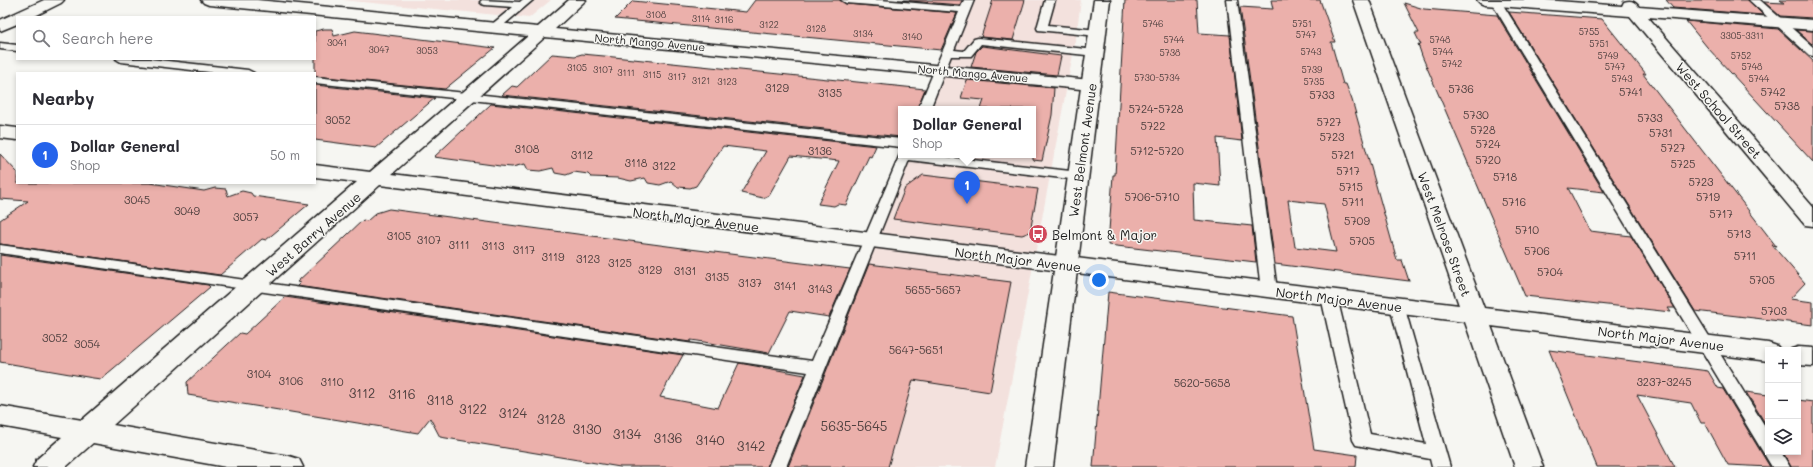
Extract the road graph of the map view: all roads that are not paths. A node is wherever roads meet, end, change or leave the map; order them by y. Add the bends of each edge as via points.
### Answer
1 (56, 0) edge
2 (209, 0) edge
3 (488, 0) edge
4 (578, 0) edge
5 (846, 0) edge
6 (1050, 0) edge
7 (1102, 0) edge
8 (1232, 0) edge
9 (1361, 0) edge
10 (1492, 0) edge
11 (1754, 0) edge
12 (525, 3) edge
13 (967, 5) edge
14 (1629, 6) edge
15 (22, 16) edge
16 (16, 18) edge
17 (1779, 23) junction
18 (1813, 25) edge
19 (0, 26) edge
20 (495, 27) junction
21 (542, 32) junction
22 (1097, 43) junction
23 (0, 46) edge
24 (16, 48) edge
25 (947, 53) junction
26 (1813, 53) edge
27 (130, 60) edge
28 (940, 70) junction
29 (239, 72) edge
30 (316, 80) edge
31 (1091, 85) junction
32 (467, 97) junction
33 (925, 106) edge
34 (0, 132) edge
35 (16, 134) edge
36 (898, 150) edge
37 (901, 158) edge
38 (953, 158) edge
39 (316, 171) edge
40 (1079, 176) junction
41 (375, 179) junction
42 (1813, 220) edge
43 (870, 240) junction
44 (0, 249) edge
45 (1067, 265) junction
46 (253, 286) junction
47 (1269, 290) junction
48 (1329, 297) junction
49 (1398, 306) junction
50 (1474, 315) junction
51 (1706, 344) junction
52 (1765, 352) edge
53 (1801, 356) edge
54 (1813, 357) edge
55 (818, 368) junction
56 (0, 416) edge
57 (88, 431) junction
58 (1765, 441) edge
59 (1774, 455) edge
60 (1439, 460) edge
61 (47, 467) edge
62 (289, 467) edge
63 (777, 467) edge
64 (1040, 467) edge
65 (1529, 467) edge
66 (1781, 467) edge

1 - 15 street
2 - 20 street, North Mango Avenue
3 - 12 lane via 485,2
4 - 21 street, West Barry Avenue
5 - 13 lane
6 - 22 lane via 1042,28
7 - 22 street, West Belmont Avenue
8 - 47 lane
9 - 50 street, West Melrose Street
10 - 14 street
10 - 51 lane
11 - 17 lane
12 - 20 lane
13 - 25 lane
14 - 17 street
14 - 42 street, West School Street
16 - 19 street
17 - 18 street
17 - 26 lane
20 - 21 street, North Mango Avenue
21 - 28 street, North Mango Avenue
21 - 32 street, West Barry Avenue
22 - 25 lane via 978,41 967,54
22 - 31 street, West Belmont Avenue
23 - 24 lane
25 - 28 lane
27 - 29 lane
28 - 31 street, North Mango Avenue
28 - 33 lane
30 - 32 lane
31 - 40 street, West Belmont Avenue
32 - 36 lane
32 - 41 street, West Barry Avenue
34 - 35 street
37 - 43 lane
38 - 40 lane
39 - 41 street, North Major Avenue
40 - 45 street, West Belmont Avenue
41 - 43 street, North Major Avenue
41 - 46 street, West Barry Avenue
43 - 45 street, North Major Avenue
43 - 55 lane
44 - 46 lane
45 - 47 street, North Major Avenue
45 - 64 street, West Belmont Avenue
46 - 55 lane
46 - 57 street, West Barry Avenue
47 - 48 street, North Major Avenue
48 - 49 street, North Major Avenue
48 - 60 lane via 1362,440
49 - 50 street, North Major Avenue
49 - 60 lane
50 - 51 street, North Major Avenue
50 - 65 street, West Melrose Street
51 - 52 street, North Major Avenue
51 - 58 lane
53 - 54 street
55 - 63 lane
56 - 57 street
57 - 61 street, West Barry Avenue
57 - 62 street
59 - 66 lane

